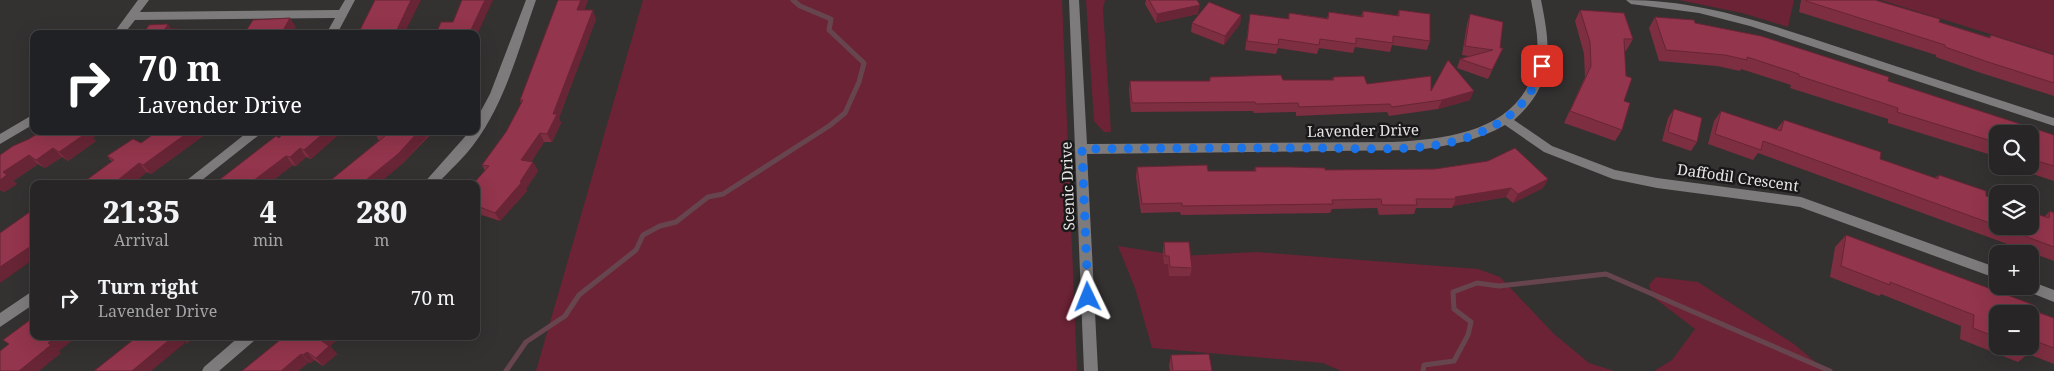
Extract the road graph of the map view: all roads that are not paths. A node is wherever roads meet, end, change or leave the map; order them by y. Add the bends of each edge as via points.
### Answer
1 (144, 0) edge
2 (350, 0) edge
3 (531, 0) edge
4 (1074, 0) edge
5 (1536, 0) edge
6 (1631, 0) edge
7 (342, 14) junction
8 (133, 16) junction
9 (121, 30) edge
10 (333, 30) edge
11 (1506, 120) junction
12 (30, 121) edge
13 (2054, 122) edge
14 (480, 124) edge
15 (253, 135) edge
16 (473, 135) edge
17 (0, 140) edge
18 (1082, 149) junction
19 (193, 180) edge
20 (433, 180) edge
21 (1989, 271) edge
22 (2039, 290) edge
23 (2054, 296) edge
24 (30, 299) edge
25 (0, 321) edge
26 (245, 340) edge
27 (209, 371) edge
28 (1091, 371) edge

1 - 8 street
2 - 7 street
3 - 14 street via 496,94
4 - 18 street, Scenic Drive
5 - 11 street, Lavender Drive via 1543,46 1542,66 1534,89
6 - 13 street via 1699,9 1753,22
7 - 8 street
7 - 10 street
8 - 9 street
11 - 18 street, Lavender Drive via 1458,140 1420,146
11 - 21 street, Daffodil Crescent via 1548,148 1613,174 1801,202
12 - 17 street
15 - 19 street
16 - 20 street
18 - 28 street, Scenic Drive
22 - 23 street
24 - 25 street
26 - 27 street

